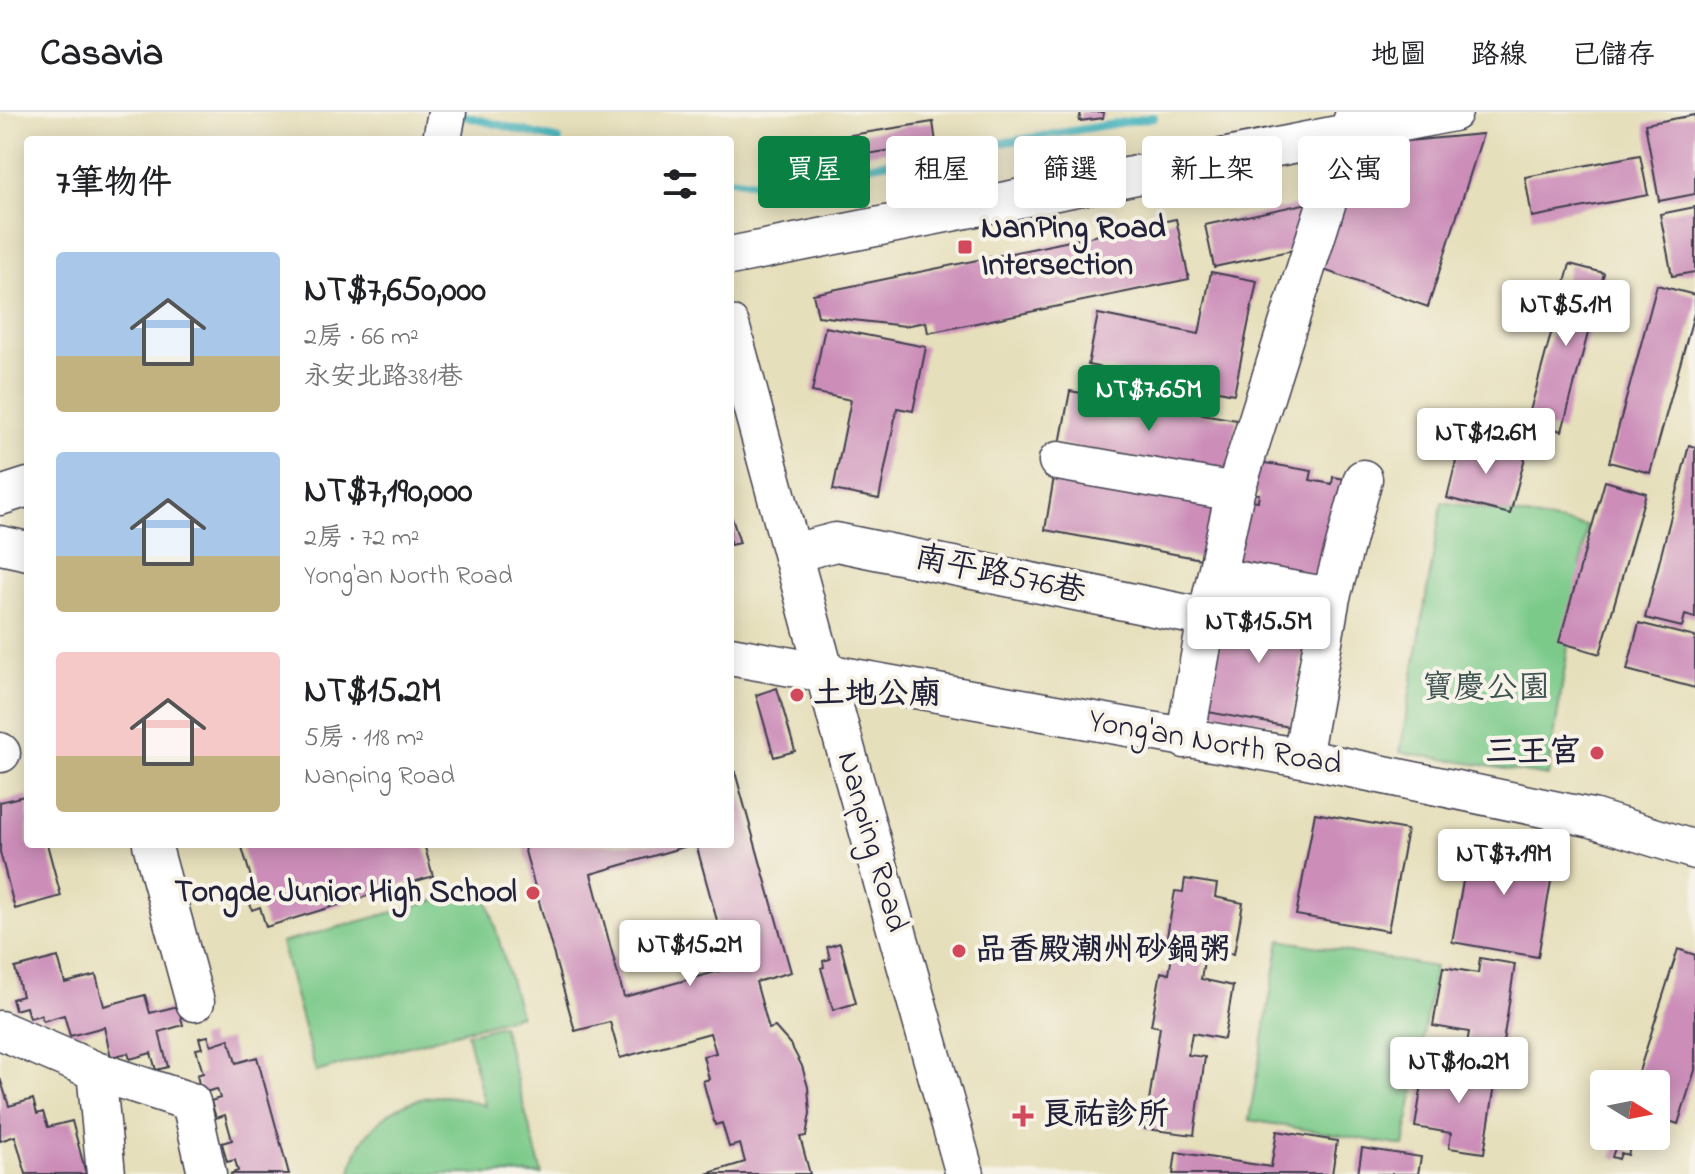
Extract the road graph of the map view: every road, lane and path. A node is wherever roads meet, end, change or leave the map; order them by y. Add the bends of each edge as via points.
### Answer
1 (1453, 112) edge
2 (1352, 122) edge
3 (734, 255) edge
4 (734, 339) edge
5 (1058, 461) dead end
6 (1363, 479) dead end
7 (24, 488) edge
8 (1235, 492) junction
9 (0, 496) edge
10 (0, 545) edge
11 (24, 550) edge
12 (793, 553) junction
13 (1216, 577) junction
14 (1331, 597) junction
15 (1207, 618) junction
16 (734, 657) edge
17 (824, 672) junction
18 (1185, 739) junction
19 (1302, 758) junction
20 (153, 848) edge
21 (1695, 850) edge
22 (195, 1002) dead end
23 (0, 1030) edge
24 (96, 1071) junction
25 (106, 1174) edge
26 (207, 1174) edge
27 (965, 1174) edge

1 - 2 street
2 - 3 street
2 - 8 street
4 - 12 street, Nanping Road
5 - 8 street
6 - 14 street
7 - 9 street
8 - 13 street
10 - 11 street
12 - 15 street, 南平路576巷 via 836,542
12 - 17 street, Nanping Road
13 - 14 street
13 - 15 street
14 - 19 street
15 - 18 street
16 - 17 street, Yong'an North Road
17 - 18 street, Yong'an North Road
17 - 27 street, Nanping Road
18 - 19 street, Yong'an North Road
19 - 21 street, Yong'an North Road via 1592,818
20 - 22 street
23 - 24 street
24 - 25 street
24 - 26 street via 191,1102

